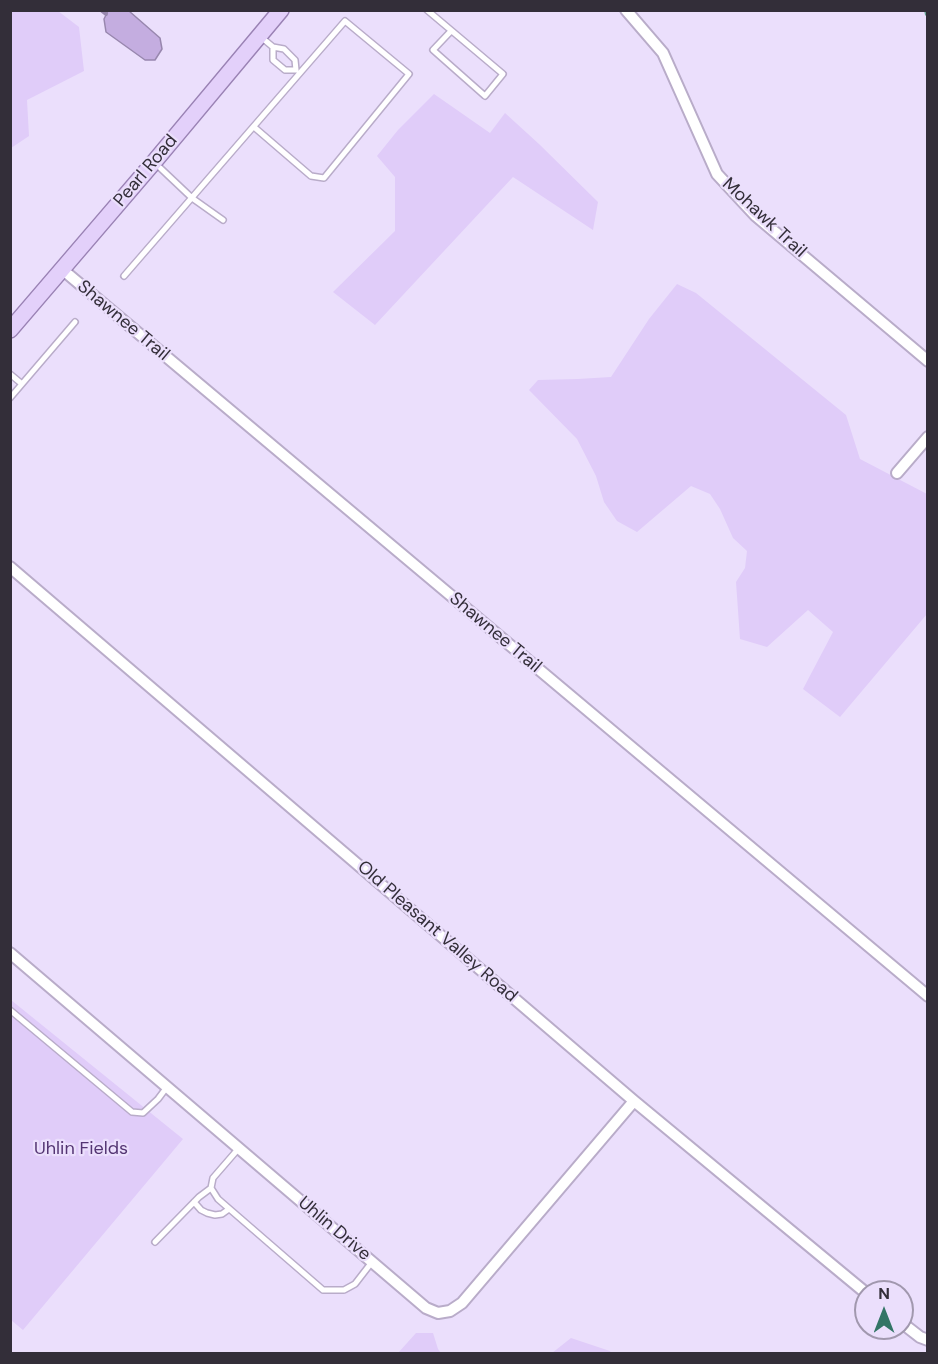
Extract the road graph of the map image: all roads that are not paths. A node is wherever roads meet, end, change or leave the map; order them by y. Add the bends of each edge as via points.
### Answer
1 (281, 10) edge
2 (427, 10) edge
3 (626, 10) edge
4 (451, 31) junction
5 (259, 36) junction
6 (273, 47) junction
7 (298, 72) junction
8 (254, 127) junction
9 (154, 162) junction
10 (192, 198) junction
11 (224, 220) dead end
12 (63, 270) junction
13 (124, 276) dead end
14 (75, 322) dead end
15 (10, 330) edge
16 (927, 361) edge
17 (10, 374) edge
18 (22, 384) junction
19 (10, 398) edge
20 (927, 437) edge
21 (897, 473) dead end
22 (10, 567) edge
23 (10, 953) edge
24 (927, 996) edge
25 (10, 1010) edge
26 (167, 1087) junction
27 (634, 1101) junction
28 (239, 1148) junction
29 (211, 1188) junction
30 (194, 1202) junction
31 (229, 1209) junction
32 (155, 1242) dead end
33 (372, 1262) junction
34 (854, 1283) edge
35 (914, 1332) edge
36 (927, 1340) edge

1 - 5 main road, Pearl Road
2 - 4 lane
3 - 16 street, Mohawk Trail via 663,53 717,174 756,216
4 - 4 lane via 503,74 485,96 433,50
5 - 6 lane
5 - 9 main road, Pearl Road
6 - 7 lane via 290,54
6 - 7 lane via 273,60 285,70
7 - 8 lane
7 - 8 lane via 345,21 410,74 324,178 311,176
8 - 10 lane
9 - 10 lane
9 - 12 main road, Pearl Road
10 - 11 lane
10 - 13 lane
12 - 15 main road, Pearl Road
12 - 24 street, Shawnee Trail
14 - 18 lane
17 - 18 lane
18 - 19 lane
20 - 21 street
22 - 27 street, Old Pleasant Valley Road
23 - 26 street, Uhlin Drive
25 - 26 lane via 132,1112 143,1113
26 - 28 street, Uhlin Drive
27 - 33 street, Uhlin Drive via 462,1303 450,1311 438,1313 426,1308
27 - 34 street, Old Pleasant Valley Road
28 - 29 lane via 213,1178
28 - 33 street, Uhlin Drive
29 - 30 lane
29 - 31 lane
30 - 31 lane via 215,1215
30 - 32 lane
31 - 33 lane via 323,1290 344,1290 355,1284
35 - 36 street

